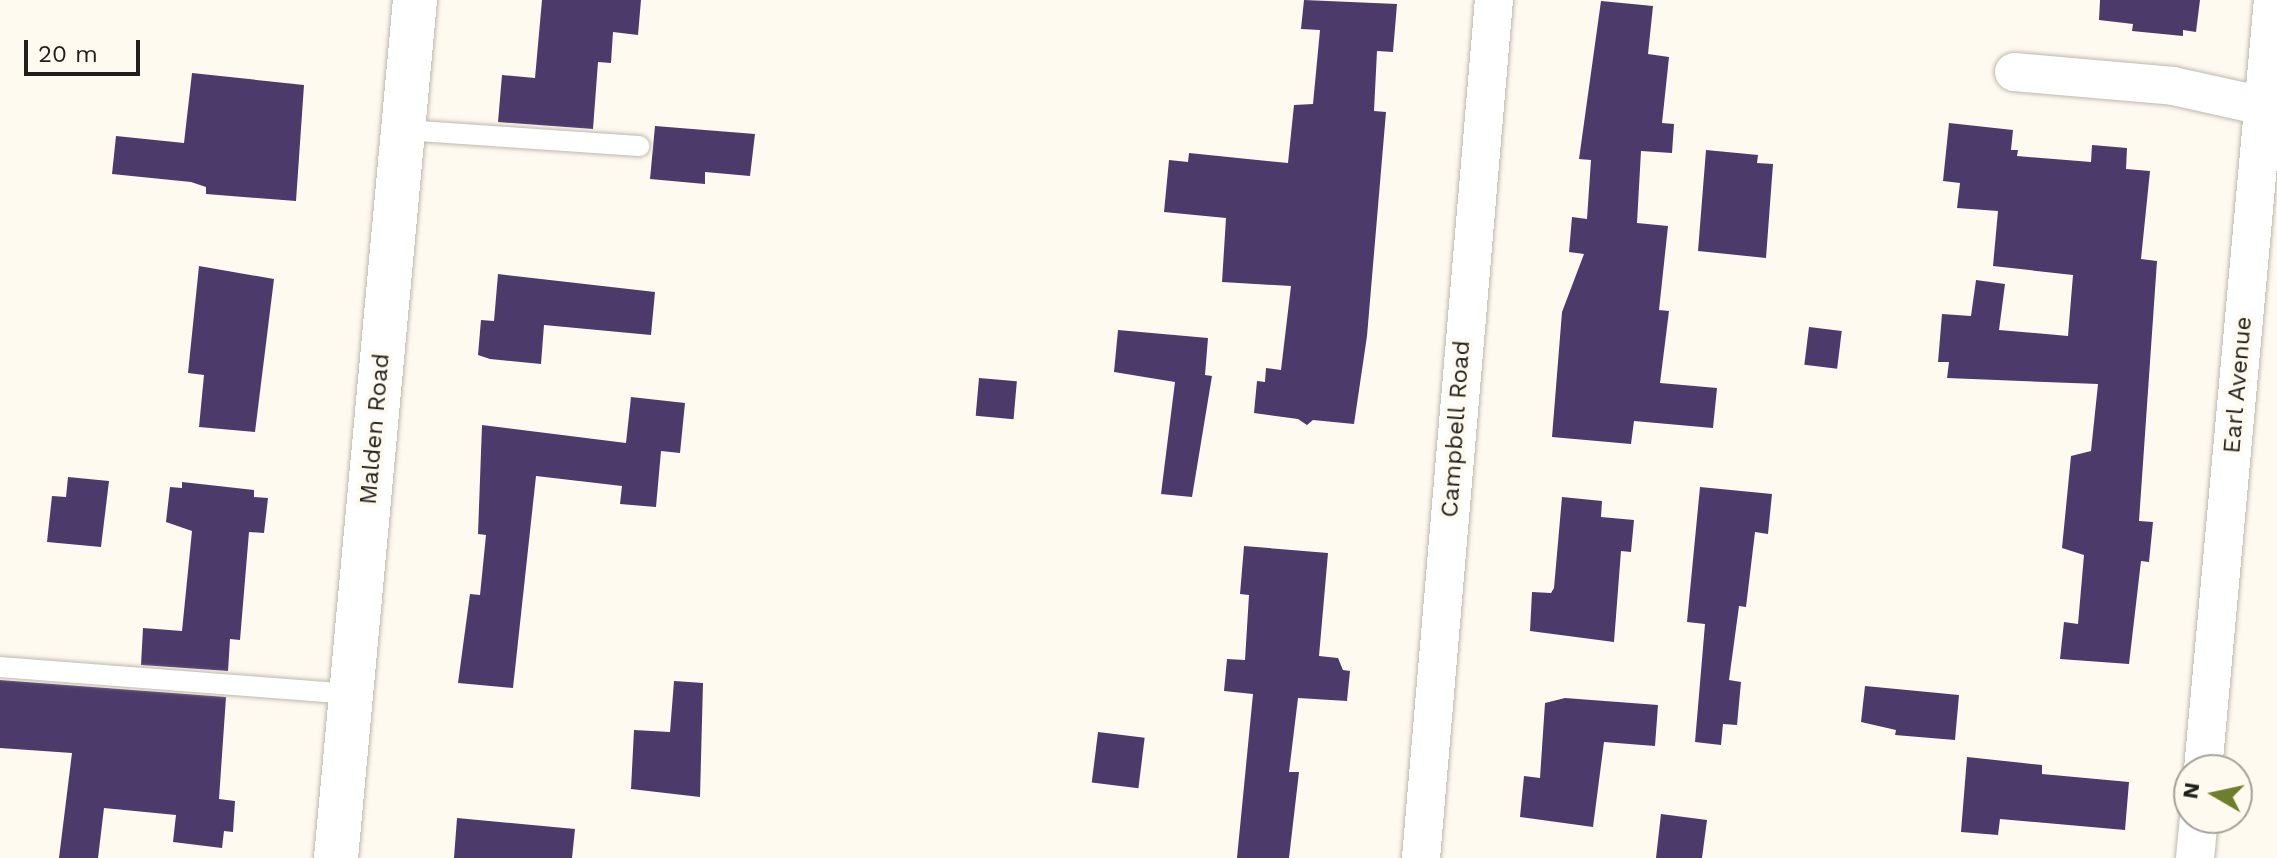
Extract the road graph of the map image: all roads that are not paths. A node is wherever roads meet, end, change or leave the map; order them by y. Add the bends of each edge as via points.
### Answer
1 (415, 0) edge
2 (1494, 0) edge
3 (2273, 0) edge
4 (2014, 72) dead end
5 (2270, 108) edge
6 (403, 130) junction
7 (639, 146) dead end
8 (0, 667) edge
9 (351, 694) junction
10 (2205, 754) edge
11 (2197, 834) edge
12 (336, 858) edge
13 (1421, 858) edge
14 (2195, 858) edge

1 - 6 street, Malden Road
2 - 13 street, Campbell Road
3 - 5 street, Earl Avenue
4 - 5 street via 2173,86
5 - 10 street, Earl Avenue
6 - 7 lane
6 - 9 street, Malden Road
8 - 9 lane
9 - 12 street, Malden Road
11 - 14 street

